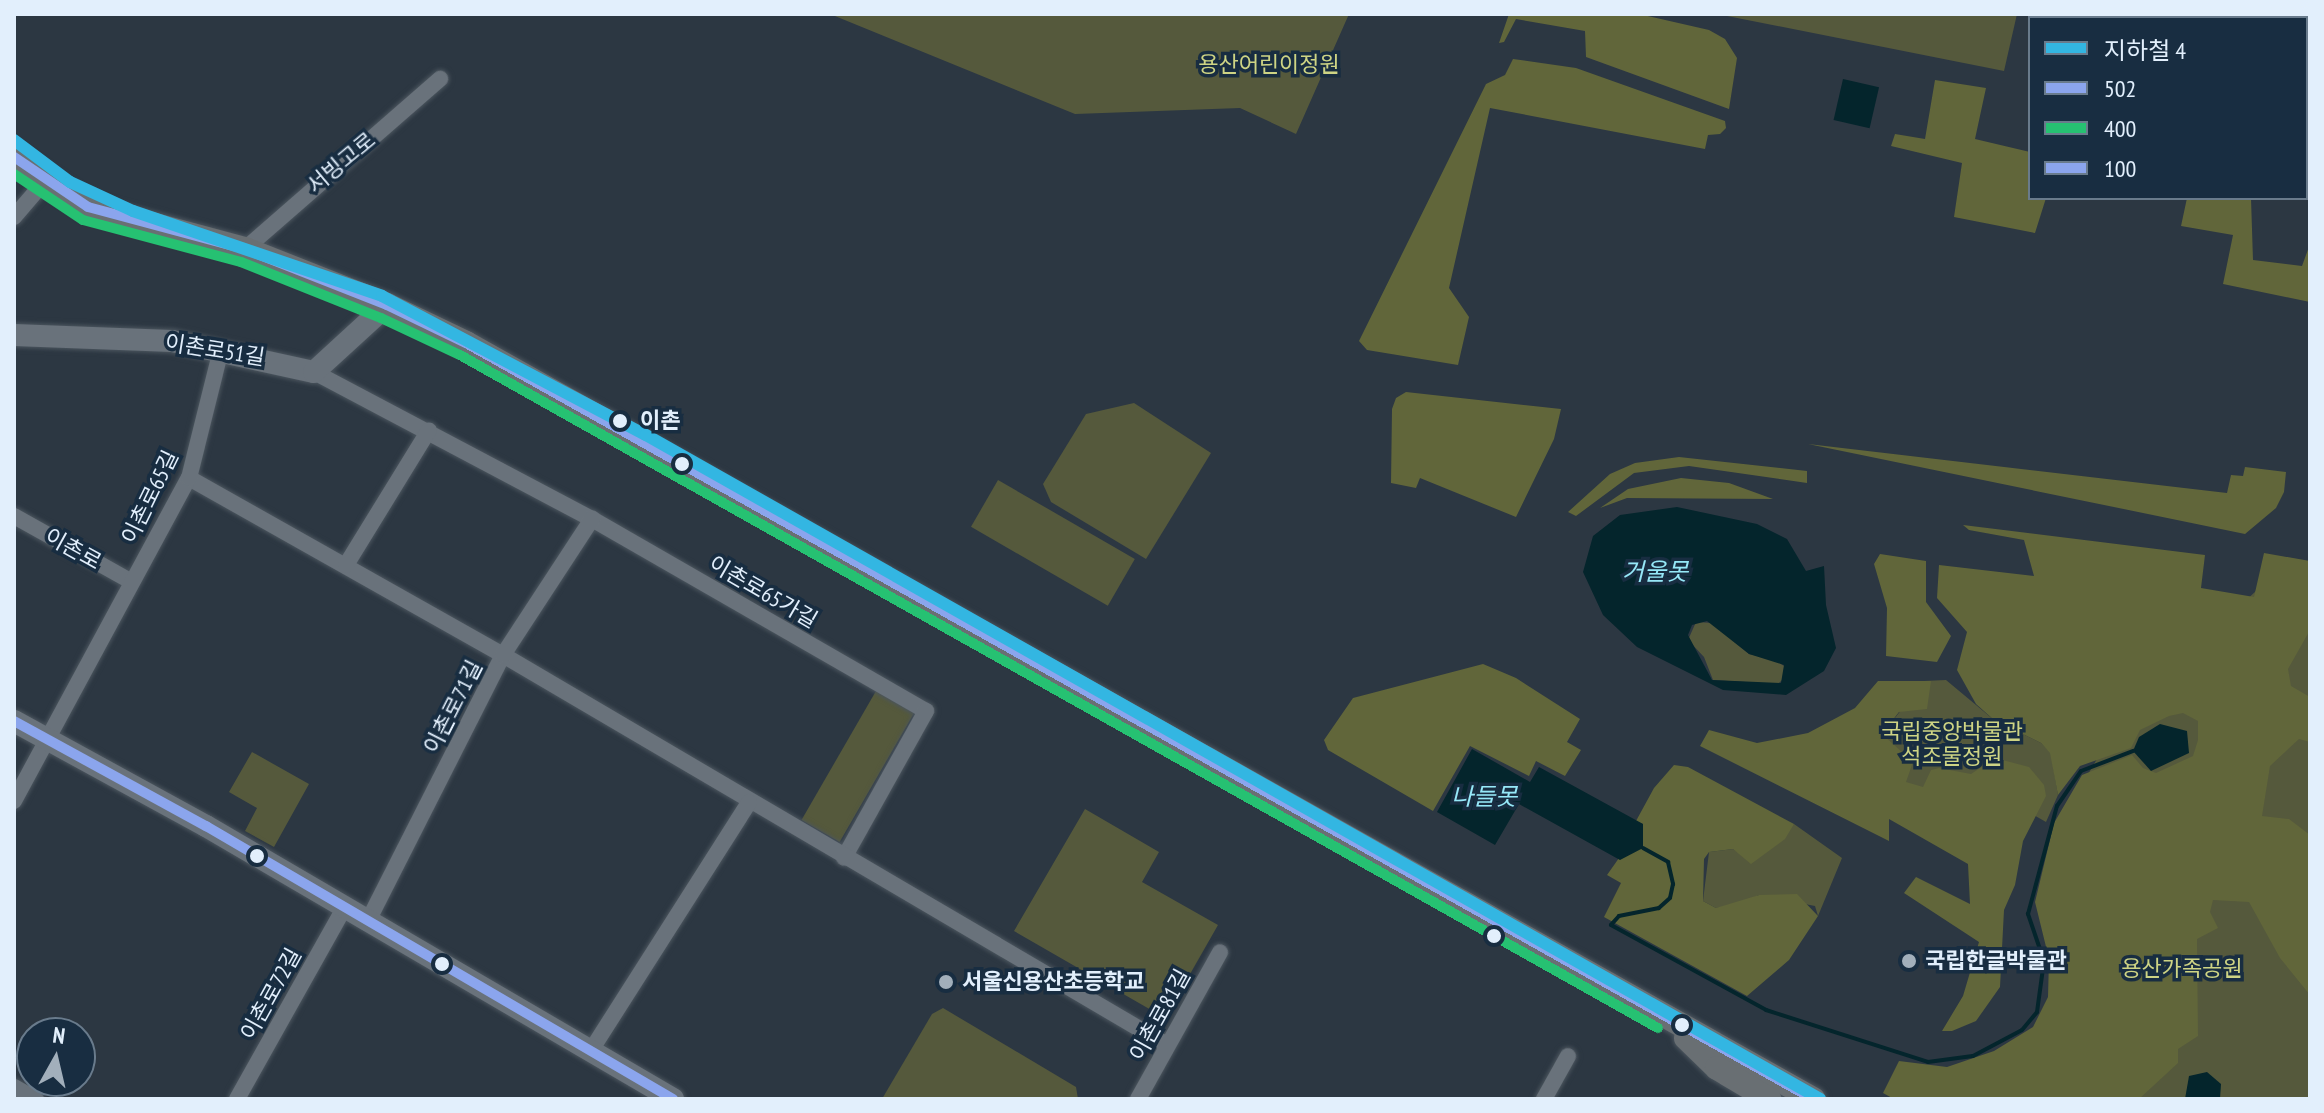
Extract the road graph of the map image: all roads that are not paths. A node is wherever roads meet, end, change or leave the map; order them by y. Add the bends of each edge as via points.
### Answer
1 (440, 79) dead end
2 (14, 157) edge
3 (45, 181) junction
4 (14, 217) edge
5 (245, 249) junction
6 (387, 305) junction
7 (14, 335) edge
8 (221, 350) junction
9 (314, 372) junction
10 (429, 430) junction
11 (189, 478) junction
12 (14, 516) edge
13 (592, 519) junction
14 (346, 565) junction
15 (132, 582) junction
16 (503, 655) junction
17 (14, 721) edge
18 (47, 739) junction
19 (14, 801) edge
20 (749, 802) junction
21 (844, 858) junction
22 (343, 910) junction
23 (367, 923) junction
24 (1220, 952) dead end
25 (1665, 1016) junction
26 (1167, 1045) junction
27 (590, 1052) junction
28 (1568, 1056) dead end
29 (14, 1087) edge
30 (36, 1099) edge
31 (237, 1099) edge
32 (673, 1099) edge
33 (1138, 1099) edge
34 (1544, 1099) edge
35 (1769, 1099) edge
36 (1813, 1099) edge

1 - 5 street, 서빙고로
2 - 3 main road
3 - 4 street
3 - 5 main road via 88,207
5 - 6 main road
6 - 9 street
6 - 25 main road via 653,445 1076,689
7 - 8 street, 이촌로51길 via 172,341
8 - 9 street, 이촌로51길
8 - 11 street, 이촌로65길 via 217,385
9 - 10 street, 이촌로65가길
10 - 13 street, 이촌로65가길
10 - 14 street
11 - 14 street
11 - 15 street, 이촌로65길
12 - 15 street, 이촌로
13 - 16 street, 이촌로71길
13 - 21 street, 이촌로65가길 via 926,711
14 - 16 street
15 - 18 street, 이촌로65길
16 - 20 street
16 - 23 street, 이촌로71길
17 - 18 street
18 - 19 street, 이촌로65길
18 - 22 street via 206,826
20 - 21 street
20 - 27 street
21 - 26 street
22 - 23 street
22 - 31 street, 이촌로72길
23 - 27 street
24 - 26 street, 이촌로81길
25 - 35 main road via 1717,1068
25 - 36 main road
26 - 33 street, 이촌로81길
27 - 32 street
28 - 34 street
29 - 30 street

